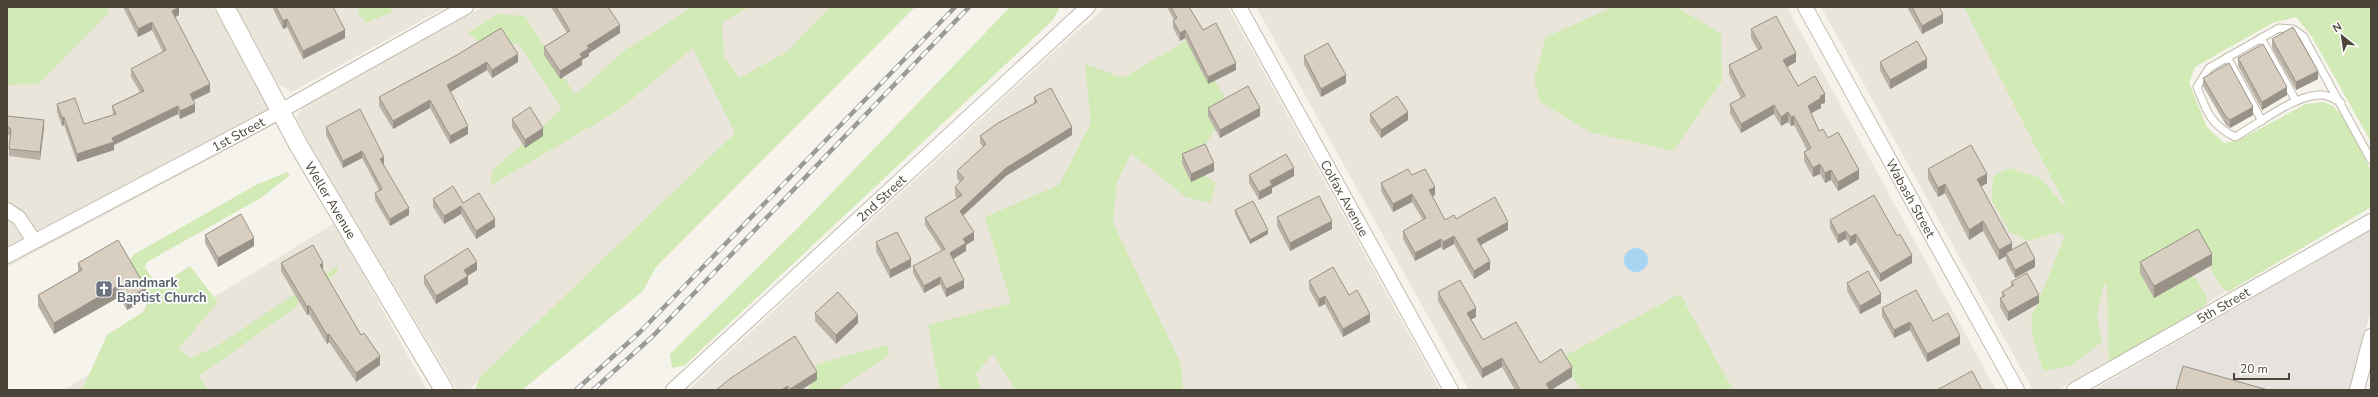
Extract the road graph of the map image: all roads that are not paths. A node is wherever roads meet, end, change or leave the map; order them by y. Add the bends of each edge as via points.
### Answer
1 (226, 7) edge
2 (466, 7) edge
3 (1088, 7) edge
4 (1239, 7) edge
5 (1805, 7) edge
6 (2260, 38) junction
7 (2227, 57) junction
8 (2296, 101) junction
9 (2341, 103) junction
10 (281, 111) junction
11 (2262, 121) junction
12 (2371, 160) edge
13 (7, 210) edge
14 (2371, 220) edge
15 (34, 241) junction
16 (7, 256) edge
17 (2371, 336) edge
18 (444, 390) edge
19 (673, 390) edge
20 (1451, 390) edge
21 (2017, 390) edge
22 (2074, 390) edge
23 (2356, 390) edge

1 - 10 street, Weller Avenue
2 - 10 street, 1st Street
3 - 19 street, 2nd Street
4 - 20 street, Colfax Avenue
5 - 21 street, Wabash Street
6 - 7 lane
6 - 8 lane
6 - 9 lane via 2279,28 2293,29 2303,36
7 - 11 lane
7 - 11 lane via 2209,68 2197,87 2209,117 2221,130 2235,137
8 - 9 lane via 2318,95 2328,96
8 - 11 lane
9 - 12 lane
10 - 15 street, 1st Street
10 - 18 street, Weller Avenue via 299,146
13 - 15 street via 19,218
14 - 22 street, 5th Street
15 - 16 street, 1st Street
17 - 23 street

